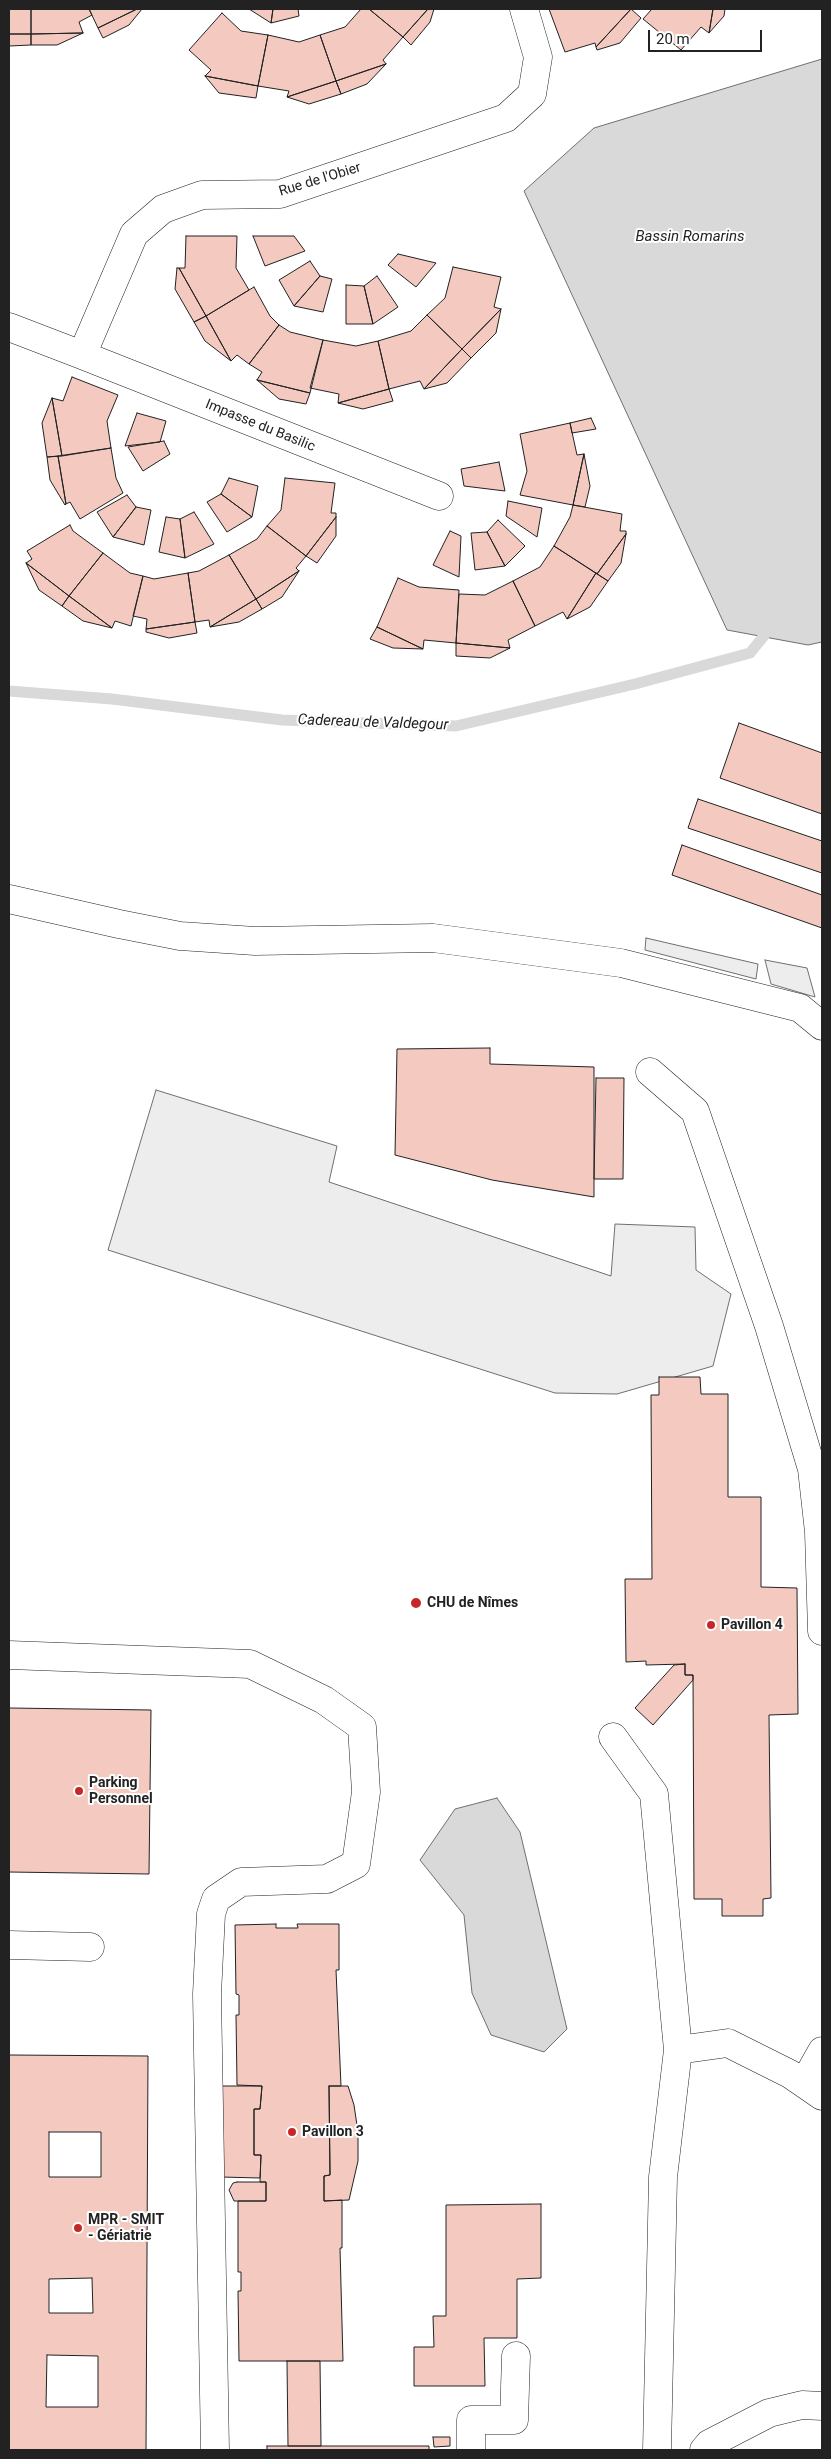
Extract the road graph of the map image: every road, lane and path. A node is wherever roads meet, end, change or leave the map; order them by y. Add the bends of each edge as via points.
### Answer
1 (524, 9) edge
2 (9, 327) edge
3 (82, 355) junction
4 (439, 496) dead end
5 (9, 899) edge
6 (822, 1026) edge
7 (650, 1072) dead end
8 (822, 1631) edge
9 (9, 1655) edge
10 (613, 1737) dead end
11 (9, 1946) edge
12 (90, 1947) dead end
13 (678, 2050) junction
14 (822, 2051) edge
15 (813, 2090) edge
16 (516, 2356) dead end
17 (822, 2406) edge
18 (215, 2450) edge
19 (471, 2450) edge
20 (657, 2450) edge
21 (704, 2450) edge

1 - 3 street, Rue de l'Obier via 538,57 532,94 506,118 280,194 202,195 163,209 134,234
2 - 3 street
3 - 4 street, Impasse du Basilic
5 - 6 street via 180,936 255,941 433,938 621,963 800,1008
7 - 8 street via 696,1111 772,1334 812,1470 819,1532
9 - 18 street via 250,1664 324,1700 362,1727 366,1792 356,1864 327,1879 241,1882 216,1899 210,1914 207,1994
10 - 13 street via 654,1794
11 - 12 street
13 - 15 street via 728,2043
13 - 20 street via 663,2176
14 - 15 street
16 - 19 street via 514,2420 471,2420
17 - 21 street via 802,2405 769,2413 709,2444

